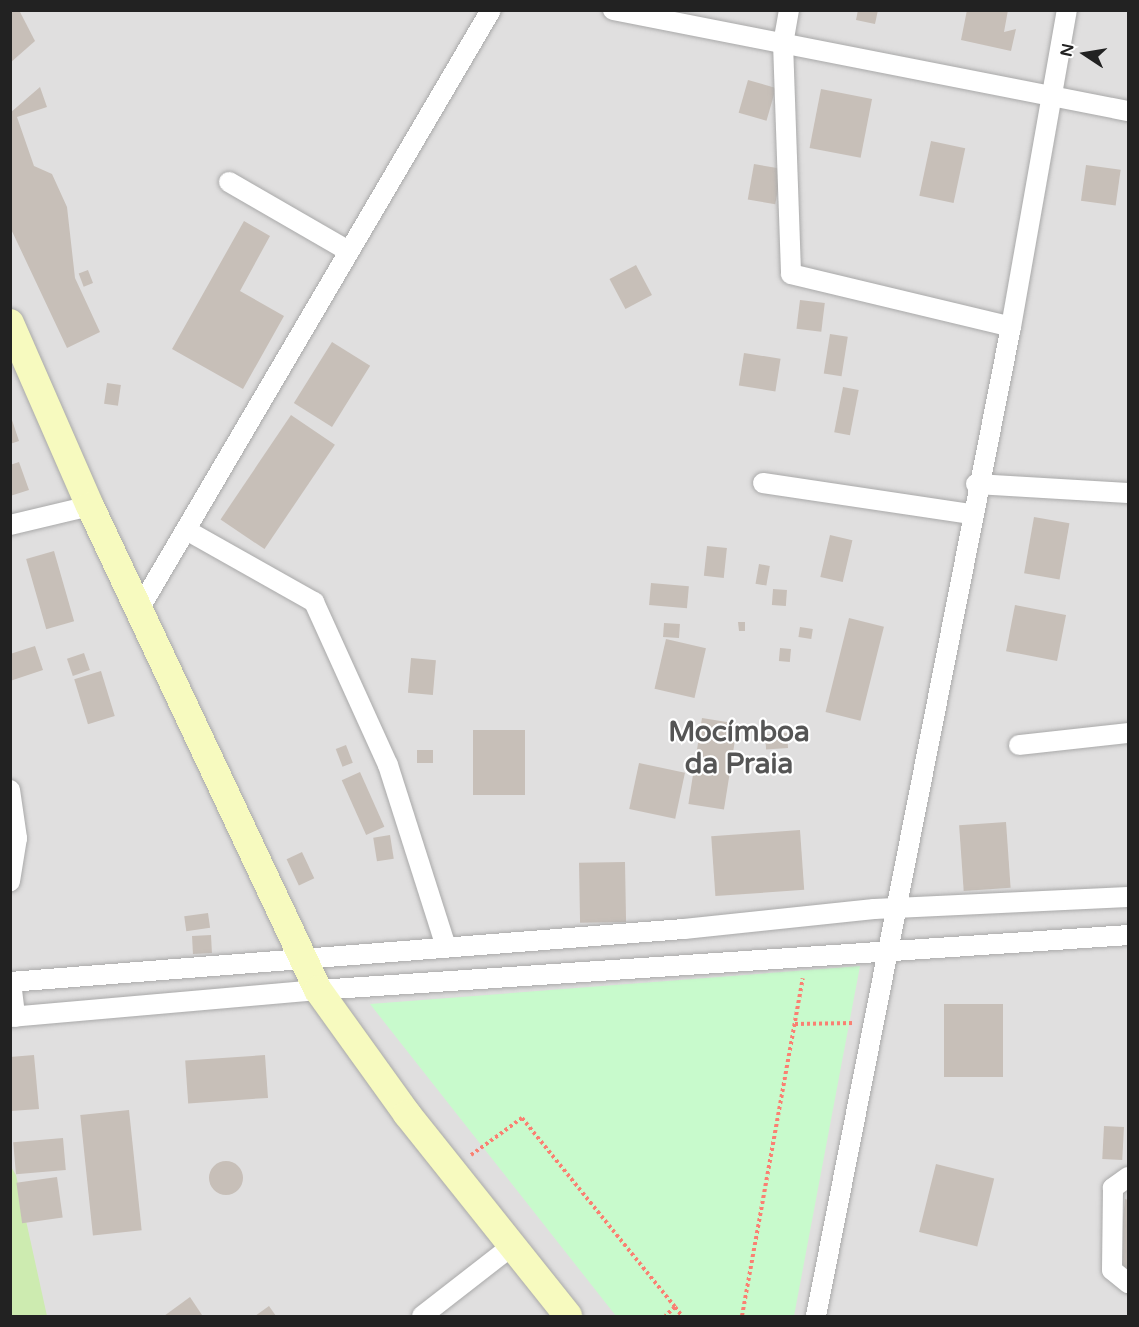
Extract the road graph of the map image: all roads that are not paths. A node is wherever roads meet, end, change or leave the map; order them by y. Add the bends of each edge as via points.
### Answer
1 (491, 10) edge
2 (613, 10) edge
3 (789, 10) edge
4 (1067, 10) edge
5 (783, 43) junction
6 (1052, 99) junction
7 (1128, 111) edge
8 (229, 182) dead end
9 (347, 250) junction
10 (10, 323) edge
11 (1011, 327) junction
12 (763, 483) dead end
13 (976, 484) junction
14 (1128, 493) edge
15 (90, 506) junction
16 (970, 514) junction
17 (10, 525) edge
18 (188, 531) junction
19 (141, 606) junction
20 (1128, 734) edge
21 (1020, 745) dead end
22 (10, 790) edge
23 (10, 881) edge
24 (1128, 897) edge
25 (895, 908) junction
26 (1128, 935) edge
27 (446, 947) junction
28 (888, 951) junction
29 (303, 957) junction
30 (11, 982) edge
31 (318, 990) junction
32 (13, 1017) edge
33 (1128, 1178) edge
34 (512, 1246) junction
35 (1128, 1283) edge
36 (422, 1317) edge
37 (568, 1317) edge
38 (816, 1317) edge

1 - 9 street
2 - 5 street
3 - 5 street
4 - 6 street
5 - 6 street
5 - 11 street via 791,274
6 - 7 street
6 - 11 street
8 - 9 street
9 - 18 street
10 - 15 street
11 - 13 street
12 - 16 street
13 - 14 street
13 - 16 street
15 - 17 street
15 - 19 street
16 - 25 street
18 - 19 street
18 - 27 street via 314,602 388,765
19 - 29 street
20 - 21 street
22 - 23 street via 17,838
24 - 25 street
25 - 27 street
25 - 28 street
26 - 28 street
27 - 29 street
28 - 31 street
28 - 38 street
29 - 30 street
29 - 31 street
30 - 32 street
31 - 32 street
31 - 34 street
33 - 35 street via 1113,1188 1112,1269
34 - 36 street
34 - 37 street

